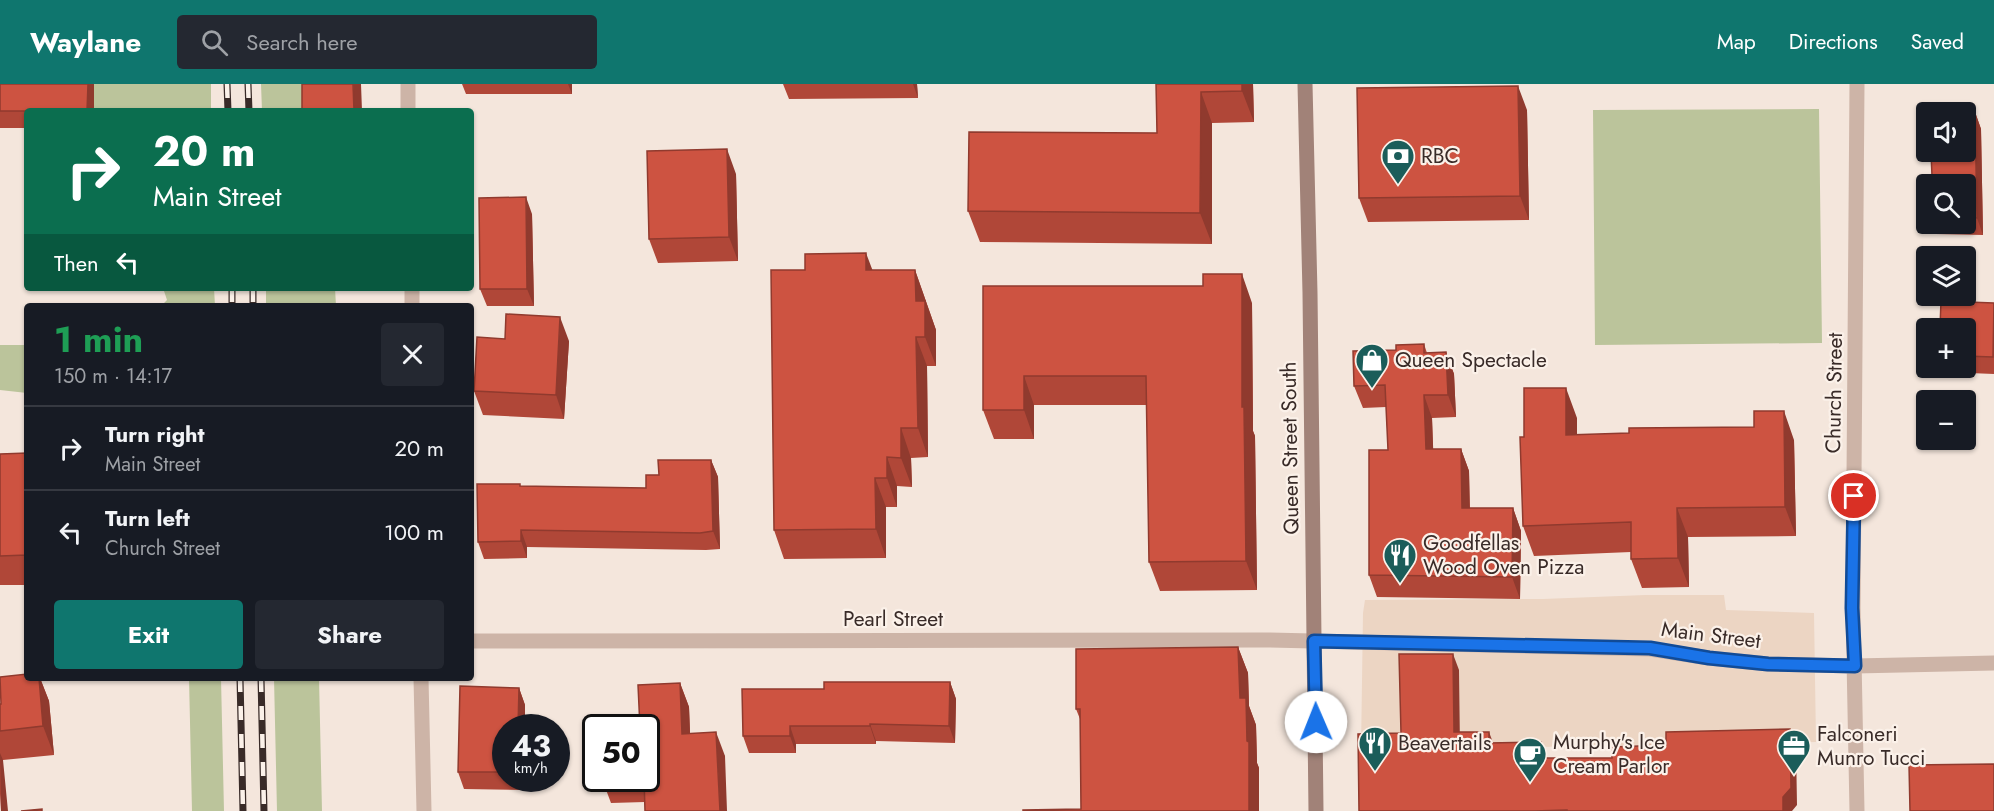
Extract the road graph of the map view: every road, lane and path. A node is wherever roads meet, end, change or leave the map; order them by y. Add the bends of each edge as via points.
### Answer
1 (408, 84) edge
2 (1305, 84) edge
3 (1857, 84) edge
4 (408, 108) edge
5 (474, 641) edge
6 (1314, 641) junction
7 (1994, 663) edge
8 (1855, 666) junction
9 (421, 681) edge
10 (424, 811) edge
11 (1316, 811) edge
12 (1857, 811) edge

1 - 4 street
2 - 6 main road, Queen Street South
3 - 8 street, Church Street via 1852,608
5 - 6 street, Pearl Street
6 - 8 street, Main Street via 1650,648 1768,664
6 - 11 main road, Queen Street South
7 - 8 street, Main Street
8 - 12 street, Church Street
9 - 10 street

